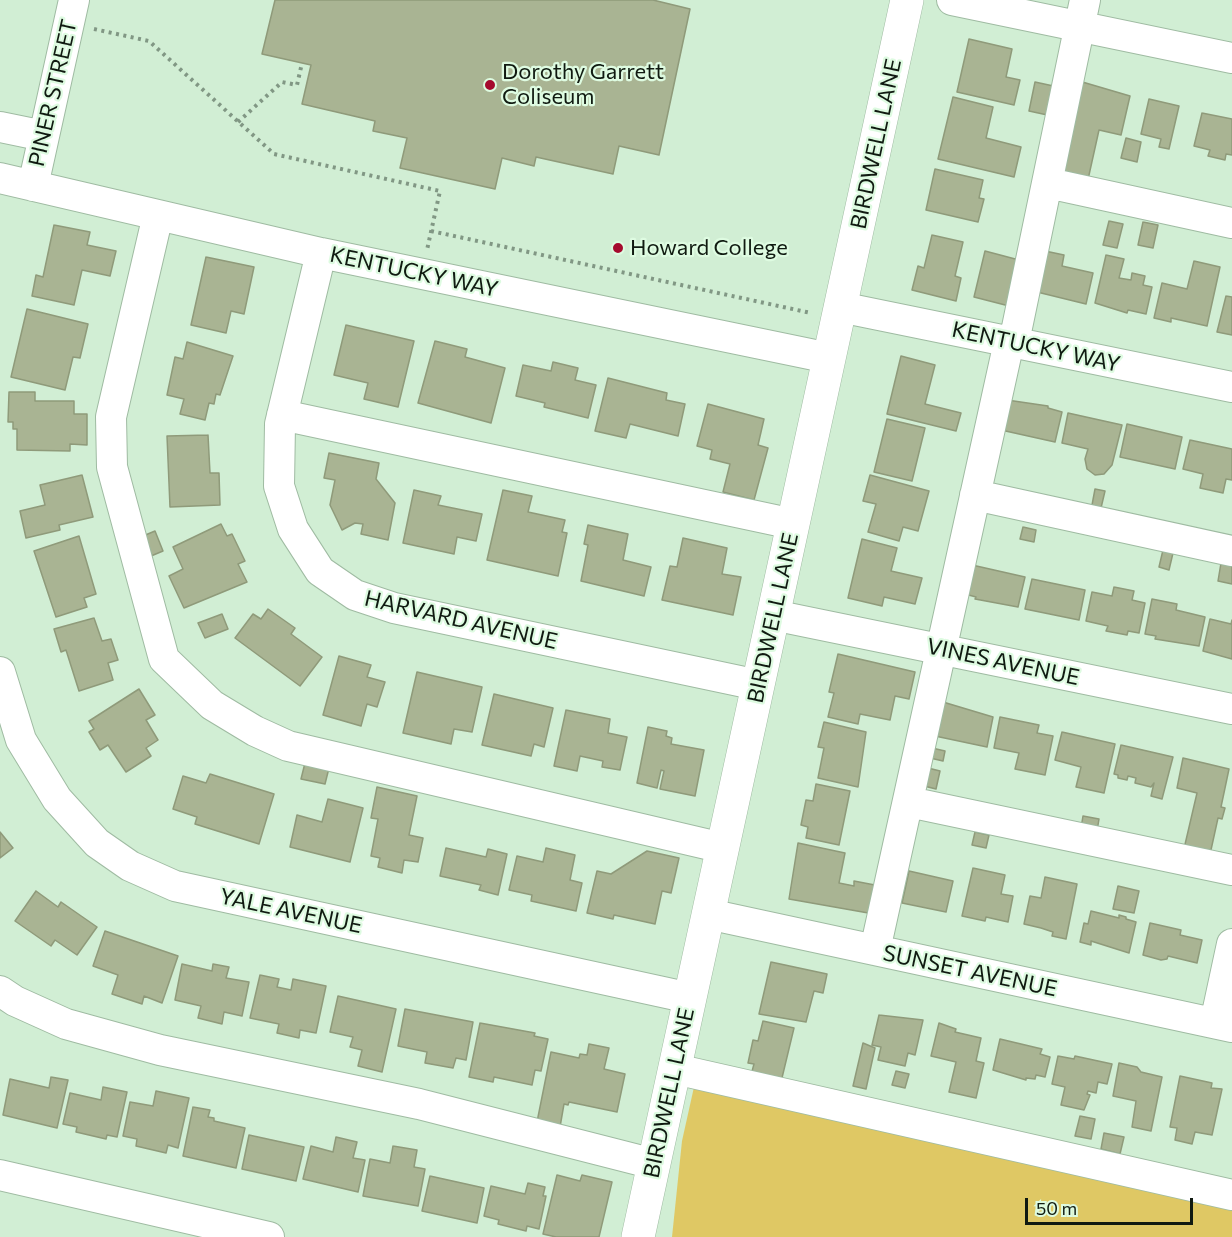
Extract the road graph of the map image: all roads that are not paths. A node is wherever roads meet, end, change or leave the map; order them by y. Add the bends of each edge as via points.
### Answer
1 (907, 0) edge
2 (952, 0) edge
3 (71, 12) edge
4 (1082, 13) edge
5 (1232, 58) edge
6 (0, 127) edge
7 (44, 136) junction
8 (0, 178) edge
9 (1048, 183) junction
10 (33, 186) junction
11 (158, 215) junction
12 (1232, 223) edge
13 (321, 253) junction
14 (839, 313) junction
15 (1011, 342) junction
16 (829, 358) junction
17 (1232, 387) edge
18 (282, 415) junction
19 (975, 495) junction
20 (793, 524) junction
21 (1232, 551) edge
22 (773, 615) junction
23 (943, 650) junction
24 (0, 672) edge
25 (758, 685) junction
26 (1232, 708) edge
27 (909, 802) junction
28 (723, 848) junction
29 (1232, 870) edge
30 (708, 914) junction
31 (1232, 944) edge
32 (875, 950) junction
33 (0, 991) edge
34 (690, 998) junction
35 (1223, 1025) edge
36 (675, 1069) junction
37 (654, 1164) junction
38 (0, 1175) edge
39 (1232, 1195) edge
40 (269, 1237) edge
41 (638, 1237) edge

1 - 14 main road, BIRDWELL LANE
2 - 4 street
3 - 7 street, PINER STREET
4 - 5 street
4 - 9 street
6 - 7 street
7 - 10 street, PINER STREET
8 - 10 street, KENTUCKY WAY
9 - 12 street
9 - 15 street
10 - 11 street, KENTUCKY WAY
11 - 13 street, KENTUCKY WAY
11 - 28 street via 111,417 111,467 164,659 212,705 288,746
13 - 16 street, KENTUCKY WAY
13 - 18 street, HARVARD AVENUE
14 - 15 street, KENTUCKY WAY
14 - 16 main road, BIRDWELL LANE
15 - 17 street, KENTUCKY WAY
15 - 19 street
16 - 20 main road, BIRDWELL LANE
18 - 20 street
18 - 25 street, HARVARD AVENUE via 279,486 293,529 320,571 355,595 394,608
19 - 21 street
19 - 23 street
20 - 22 main road, BIRDWELL LANE
22 - 23 street, VINES AVENUE
22 - 25 main road, BIRDWELL LANE
23 - 26 street, VINES AVENUE
23 - 27 street
24 - 34 street, YALE AVENUE via 21,740 57,799 97,843 130,866 175,885
25 - 28 main road, BIRDWELL LANE
27 - 29 street
27 - 32 street
28 - 30 main road, BIRDWELL LANE
30 - 32 street, SUNSET AVENUE
30 - 34 main road, BIRDWELL LANE
31 - 35 street
32 - 35 street, SUNSET AVENUE
33 - 37 street via 66,1024 160,1050 419,1104
34 - 36 main road, BIRDWELL LANE
36 - 37 main road, BIRDWELL LANE
36 - 39 street
37 - 41 main road, BIRDWELL LANE
38 - 40 street

